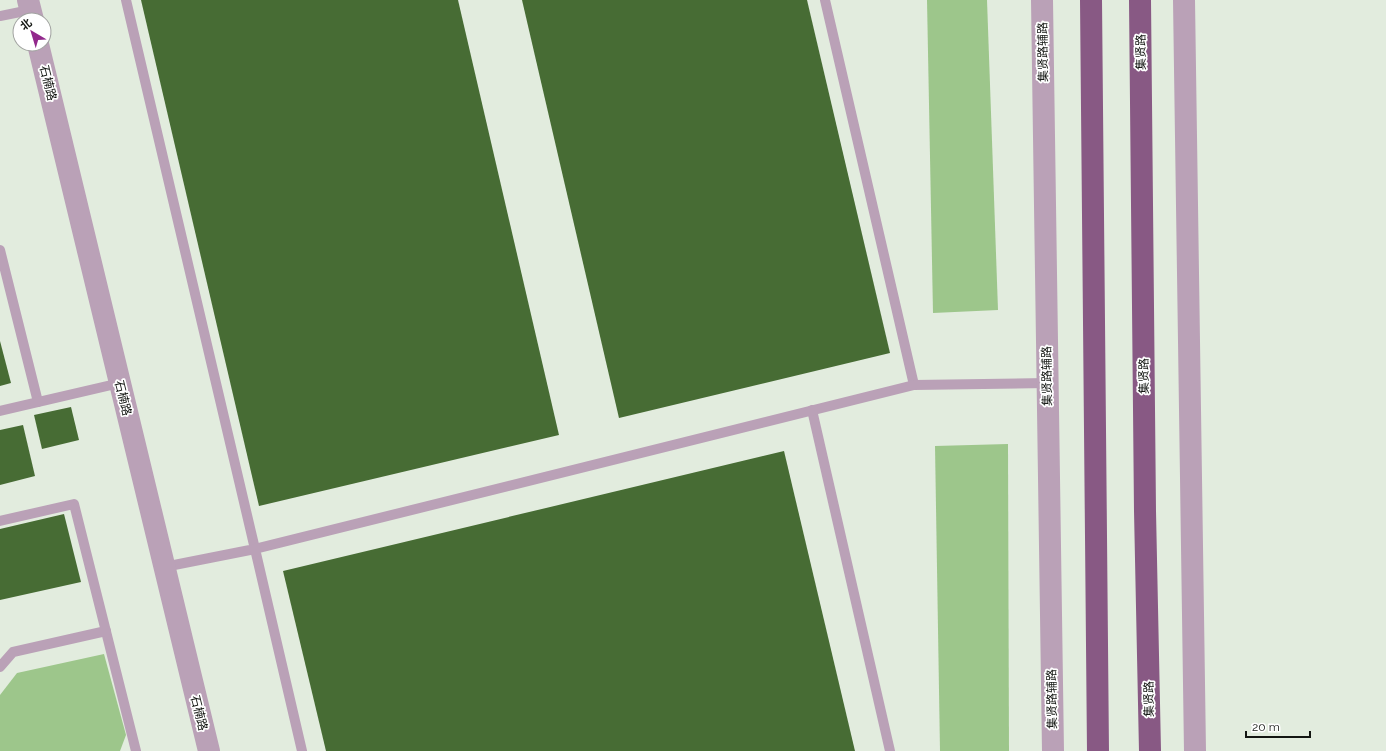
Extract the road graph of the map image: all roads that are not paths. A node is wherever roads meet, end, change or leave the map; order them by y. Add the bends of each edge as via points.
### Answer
1 (126, 0) edge
2 (825, 0) edge
3 (1042, 0) edge
4 (1091, 0) edge
5 (1140, 0) edge
6 (1184, 0) edge
7 (30, 10) edge
8 (0, 16) edge
9 (40, 52) edge
10 (0, 250) edge
11 (120, 383) junction
12 (1047, 383) junction
13 (914, 385) junction
14 (38, 402) junction
15 (812, 410) junction
16 (0, 411) edge
17 (0, 521) edge
18 (255, 549) junction
19 (164, 567) junction
20 (106, 631) junction
21 (0, 667) edge
22 (136, 751) edge
23 (209, 751) edge
24 (302, 751) edge
25 (890, 751) edge
26 (1053, 751) edge
27 (1098, 751) edge
28 (1150, 751) edge
29 (1195, 751) edge

1 - 18 lane
2 - 13 lane
3 - 12 street, 集贤路辅路
4 - 27 highway
5 - 28 highway, 集贤路
6 - 29 street
7 - 8 lane
9 - 11 street, 石楠路
10 - 14 lane
11 - 14 lane
11 - 19 street, 石楠路
12 - 13 lane
12 - 26 street, 集贤路辅路
13 - 15 lane
14 - 16 lane
15 - 18 lane
15 - 25 lane
17 - 20 lane via 74,504
18 - 19 lane
18 - 24 lane
19 - 23 street, 石楠路
20 - 21 lane via 12,652
20 - 22 lane

